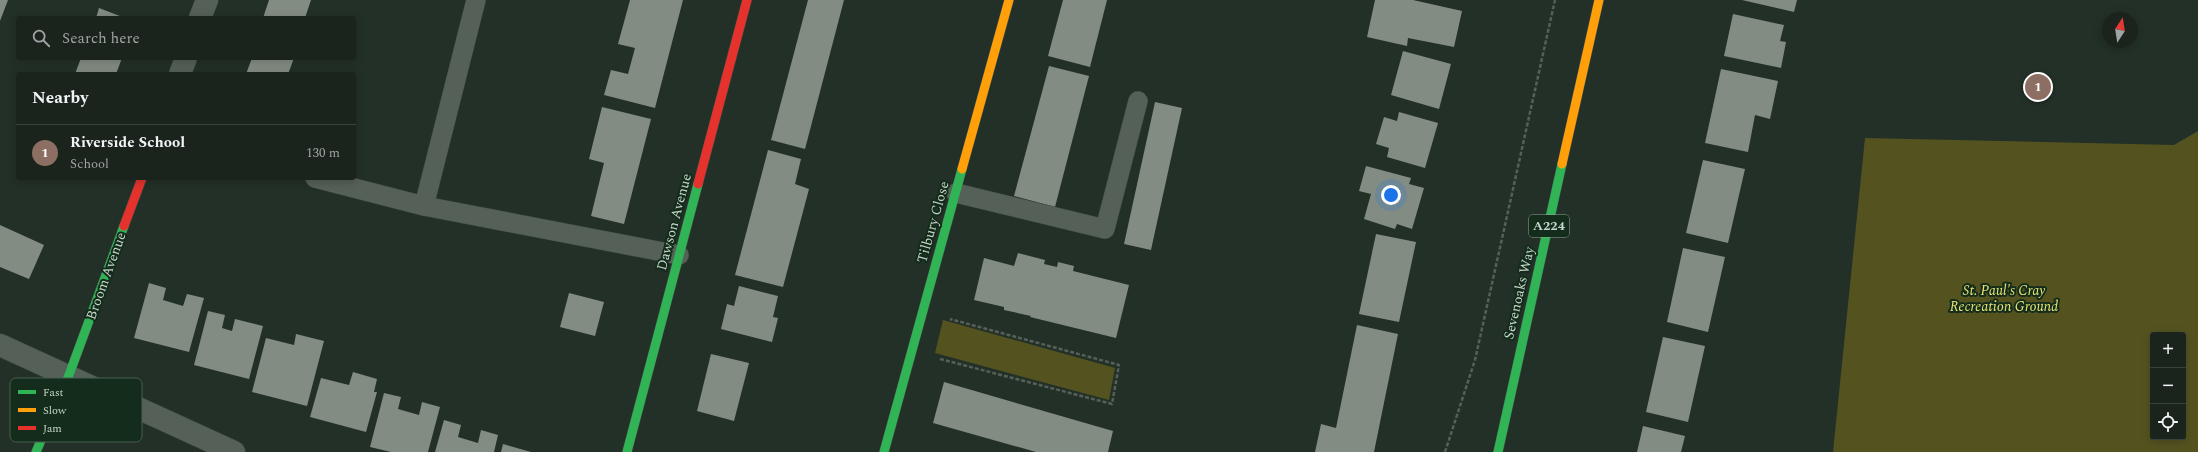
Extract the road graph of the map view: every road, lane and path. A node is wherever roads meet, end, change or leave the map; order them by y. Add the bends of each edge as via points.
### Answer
1 (207, 0) edge
2 (476, 0) edge
3 (747, 0) edge
4 (1009, 0) edge
5 (1555, 0) edge
6 (1599, 0) edge
7 (201, 16) edge
8 (185, 60) edge
9 (181, 72) edge
10 (1138, 101) dead end
11 (141, 180) edge
12 (323, 180) edge
13 (956, 192) junction
14 (424, 206) junction
15 (680, 255) junction
16 (923, 312) junction
17 (0, 345) edge
18 (912, 352) junction
19 (70, 375) junction
20 (69, 378) edge
21 (76, 378) edge
22 (142, 409) edge
23 (40, 442) edge
24 (36, 452) edge
25 (234, 452) edge
26 (627, 452) edge
27 (884, 452) edge
28 (1445, 452) edge
29 (1498, 452) edge

1 - 7 street
2 - 14 lane
3 - 15 street, Dawson Avenue
4 - 13 street, Tilbury Close
5 - 28 path via 1475,360
6 - 29 street, Sevenoaks Way / A224
8 - 9 street
10 - 13 lane via 1105,229
11 - 19 street, Broom Avenue
12 - 14 lane
13 - 16 street, Tilbury Close
14 - 15 lane
15 - 26 street, Dawson Avenue
16 - 18 street, Tilbury Close
16 - 18 path via 1119,365 1112,404
17 - 19 street
18 - 27 street, Tilbury Close
19 - 20 street, Broom Avenue
19 - 21 street
22 - 25 street
23 - 24 street, Broom Avenue

